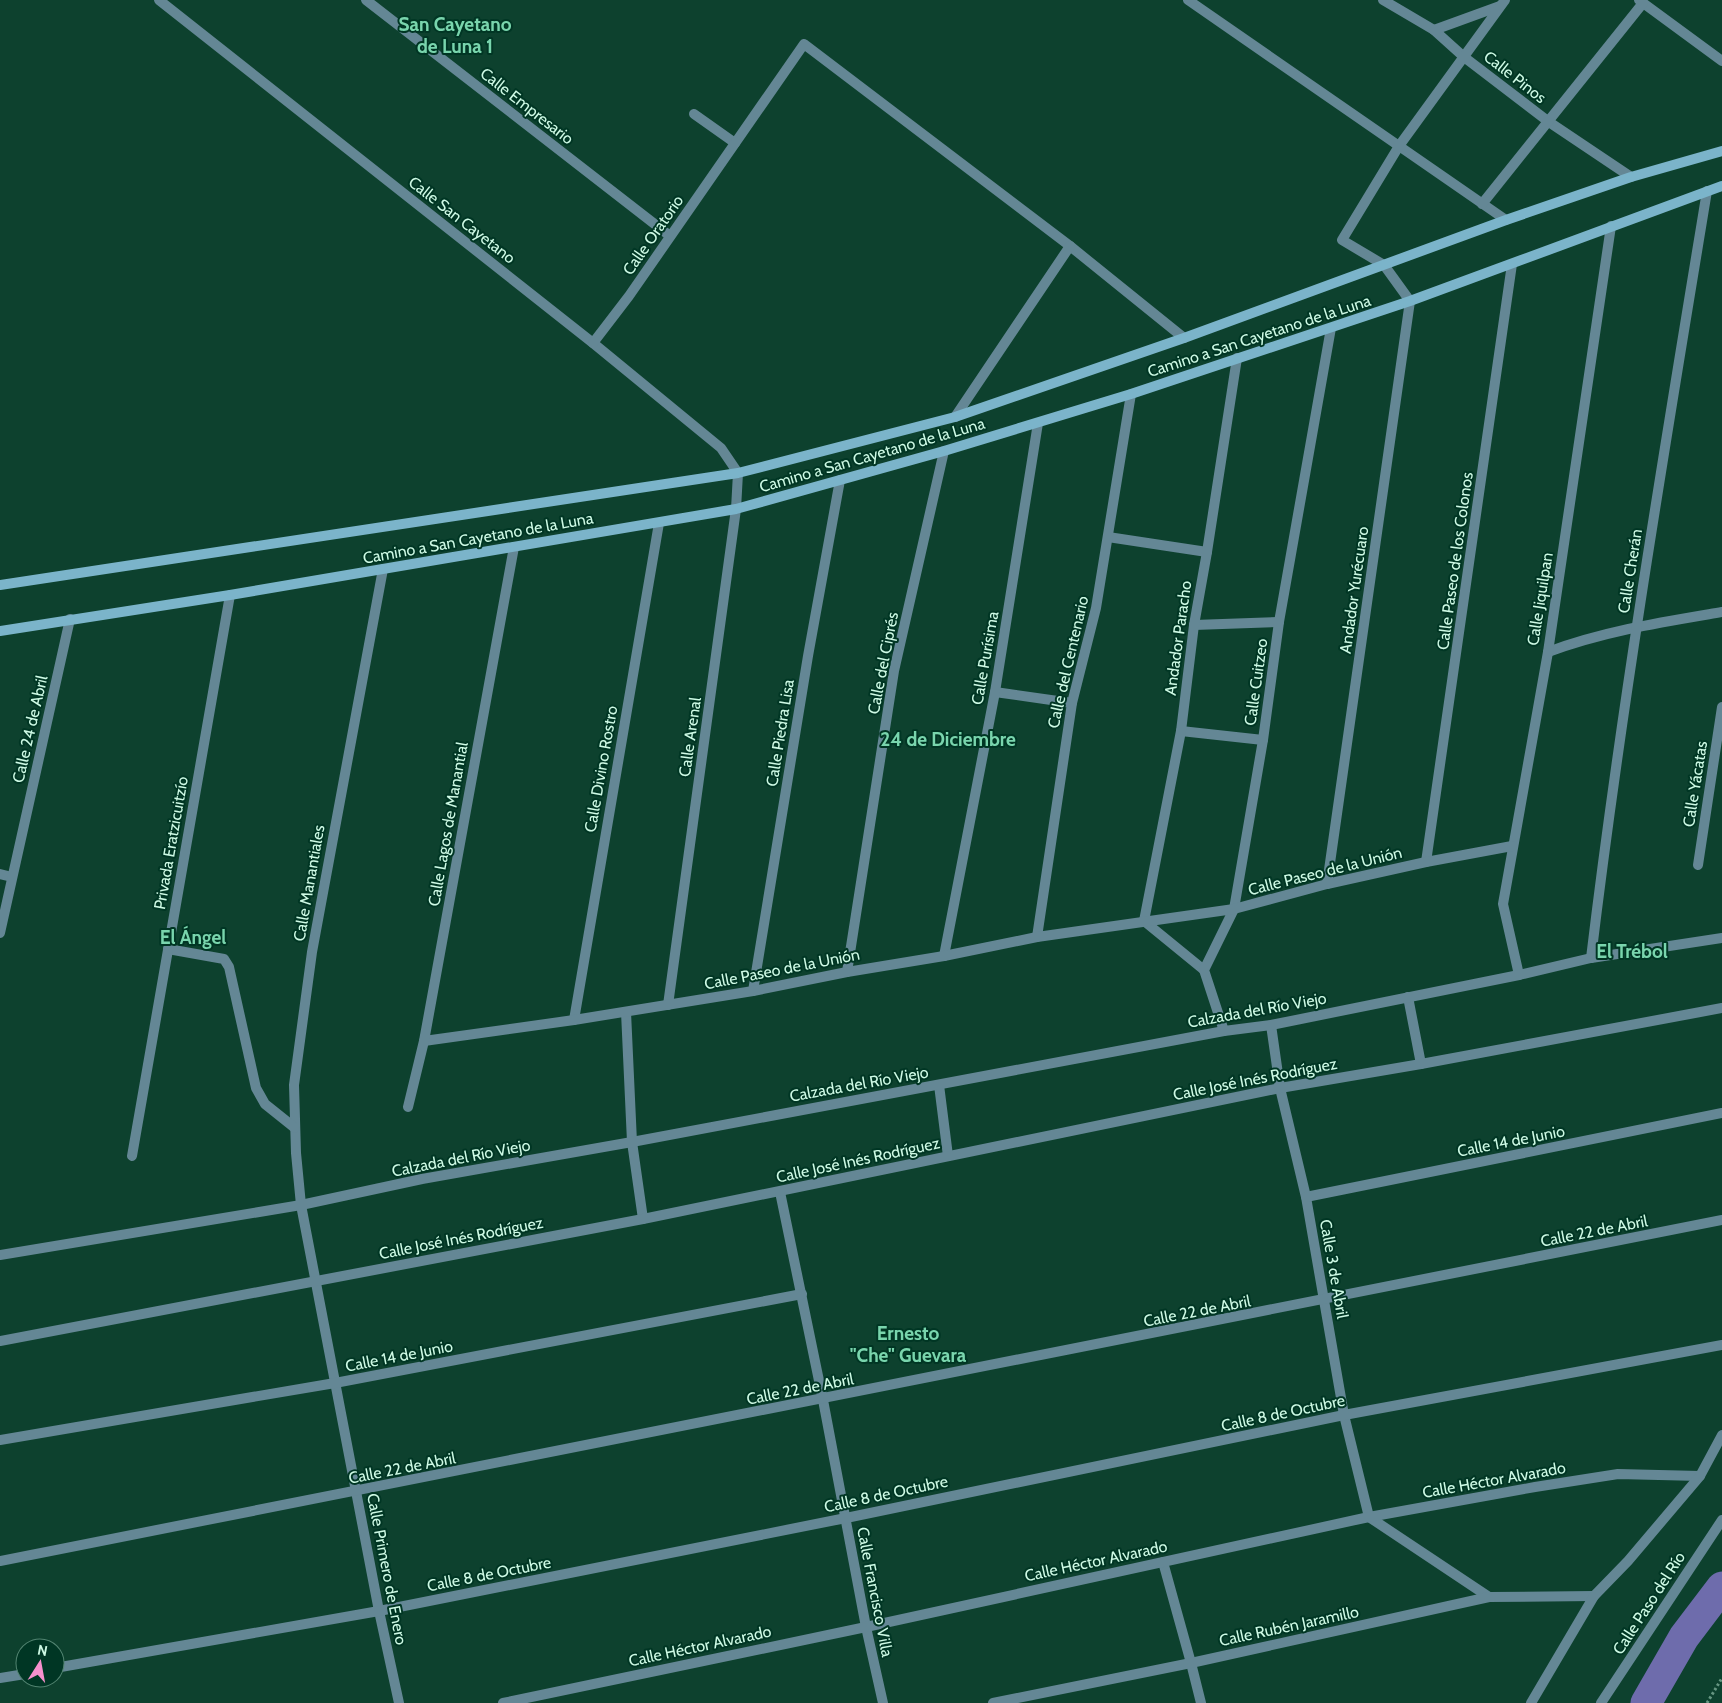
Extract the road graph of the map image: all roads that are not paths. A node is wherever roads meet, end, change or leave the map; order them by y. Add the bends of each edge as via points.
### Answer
1 (159, 0) edge
2 (366, 0) edge
3 (1188, 0) edge
4 (1383, 0) edge
5 (1641, 1) edge
6 (1503, 3) edge
7 (1434, 30) junction
8 (1464, 57) junction
9 (1722, 61) edge
10 (694, 114) dead end
11 (1549, 122) junction
12 (735, 143) junction
13 (1399, 146) junction
14 (1722, 151) edge
15 (1631, 177) junction
16 (1722, 186) edge
17 (1707, 191) junction
18 (1482, 204) junction
19 (1506, 220) junction
20 (1611, 226) junction
21 (670, 236) junction
22 (1070, 246) junction
23 (1512, 264) junction
24 (1384, 265) junction
25 (1410, 301) junction
26 (1331, 328) junction
27 (1184, 338) junction
28 (594, 343) junction
29 (1237, 358) junction
30 (1131, 394) junction
31 (955, 417) junction
32 (1038, 423) junction
33 (944, 451) junction
34 (738, 473) junction
35 (840, 480) junction
36 (736, 509) junction
37 (658, 523) junction
38 (1108, 537) junction
39 (514, 547) junction
40 (1207, 552) junction
41 (383, 569) junction
42 (0, 585) edge
43 (230, 595) junction
44 (1722, 612) edge
45 (70, 619) junction
46 (1279, 622) junction
47 (1194, 625) junction
48 (1636, 626) junction
49 (0, 631) edge
50 (1548, 652) junction
51 (996, 692) junction
52 (1072, 703) junction
53 (1722, 707) edge
54 (1180, 731) junction
55 (1263, 740) junction
56 (1512, 846) junction
57 (1426, 862) junction
58 (1698, 865) dead end
59 (0, 874) edge
60 (12, 877) junction
61 (1327, 884) junction
62 (1234, 909) junction
63 (1144, 921) junction
64 (0, 933) edge
65 (1037, 937) junction
66 (1722, 938) edge
67 (168, 949) junction
68 (944, 956) junction
69 (1591, 958) junction
70 (1204, 970) junction
71 (847, 972) junction
72 (1519, 975) junction
73 (753, 991) junction
74 (1408, 997) junction
75 (668, 1005) junction
76 (1722, 1008) edge
77 (626, 1012) junction
78 (574, 1020) junction
79 (1271, 1025) junction
80 (1224, 1031) junction
81 (424, 1040) junction
82 (1421, 1064) junction
83 (939, 1085) junction
84 (1280, 1088) junction
85 (408, 1107) dead end
86 (1722, 1113) edge
87 (295, 1128) junction
88 (632, 1142) junction
89 (132, 1156) dead end
90 (948, 1156) junction
91 (780, 1192) junction
92 (1306, 1197) junction
93 (301, 1206) junction
94 (643, 1219) junction
95 (1722, 1220) edge
96 (0, 1256) edge
97 (314, 1281) junction
98 (802, 1294) junction
99 (1325, 1301) junction
100 (0, 1341) edge
101 (1722, 1345) edge
102 (335, 1383) junction
103 (823, 1400) junction
104 (1344, 1415) junction
105 (1722, 1435) edge
106 (0, 1440) edge
107 (1700, 1476) junction
108 (357, 1493) junction
109 (1369, 1517) junction
110 (846, 1518) junction
111 (1722, 1520) edge
112 (0, 1561) edge
113 (1163, 1562) junction
114 (1594, 1596) junction
115 (1489, 1597) junction
116 (379, 1611) junction
117 (866, 1627) junction
118 (1192, 1663) junction
119 (65, 1666) edge
120 (15, 1676) edge
121 (0, 1678) edge
122 (399, 1703) edge
123 (502, 1703) edge
124 (882, 1703) edge
125 (993, 1703) edge
126 (1201, 1703) edge
127 (1531, 1703) edge
128 (1601, 1703) edge

1 - 28 street, Calle San Cayetano
2 - 21 street, Calle Empresario
3 - 13 street
4 - 7 street, Calle Pinos
5 - 9 street
5 - 11 street
6 - 7 street
6 - 8 street
7 - 8 street, Calle Pinos
8 - 11 street, Calle Pinos
8 - 13 street
10 - 12 street
11 - 15 street, Calle Pinos
11 - 18 street
12 - 21 street, Calle Oratorio
12 - 22 street, Calle Oratorio via 804,44
13 - 18 street
13 - 24 street via 1342,240
14 - 15 street, Camino a San Cayetano de la Luna
15 - 19 street, Camino a San Cayetano de la Luna
16 - 17 street, Camino a San Cayetano de la Luna
17 - 20 street, Camino a San Cayetano de la Luna
17 - 48 street, Calle Cherán
18 - 19 street
19 - 24 street, Camino a San Cayetano de la Luna
20 - 23 street, Camino a San Cayetano de la Luna
20 - 50 street, Calle Jiquilpan
21 - 28 street, Calle Oratorio
22 - 27 street
22 - 31 street
23 - 25 street, Camino a San Cayetano de la Luna
23 - 57 street, Calle Paseo de los Colonos
24 - 25 street
24 - 27 street, Camino a San Cayetano de la Luna
25 - 26 street, Camino a San Cayetano de la Luna
25 - 61 street, Andador Yurécuaro
26 - 29 street, Camino a San Cayetano de la Luna
26 - 46 street, Calle Cuitzeo
27 - 31 street, Camino a San Cayetano de la Luna
28 - 34 street, Calle San Cayetano via 721,448
29 - 30 street, Camino a San Cayetano de la Luna
29 - 40 street, Andador Paracho
30 - 32 street, Camino a San Cayetano de la Luna
30 - 38 street, Calle del Centenario
31 - 34 street, Camino a San Cayetano de la Luna
32 - 33 street, Camino a San Cayetano de la Luna
32 - 51 street, Calle Purísima
33 - 35 street, Camino a San Cayetano de la Luna
33 - 71 street, Calle del Ciprés via 894,671
34 - 36 street, Calle Arenal
34 - 42 street, Camino a San Cayetano de la Luna
35 - 36 street, Camino a San Cayetano de la Luna
35 - 73 street, Calle Piedra Lisa
36 - 37 street, Camino a San Cayetano de la Luna
36 - 75 street, Calle Arenal
37 - 39 street, Camino a San Cayetano de la Luna
37 - 78 street, Calle Divino Rostro
38 - 40 street
38 - 52 street, Calle del Centenario via 1096,608
39 - 41 street, Camino a San Cayetano de la Luna
39 - 81 street, Calle Lagos de Manantial
40 - 47 street, Andador Paracho
41 - 43 street, Camino a San Cayetano de la Luna
41 - 87 street, Calle Manantiales via 312,952 294,1085
43 - 45 street, Camino a San Cayetano de la Luna
43 - 67 street, Privada Eratzicuitzío
44 - 48 street
45 - 49 street, Camino a San Cayetano de la Luna
45 - 60 street, Calle 24 de Abril
46 - 47 street
46 - 55 street, Calle Cuitzeo
47 - 54 street, Andador Paracho
48 - 50 street
48 - 69 street, Calle Cherán
50 - 56 street, Calle Jiquilpan
51 - 52 street
51 - 68 street, Calle Purísima
52 - 65 street, Calle del Centenario
53 - 58 street, Calle Yácatas
54 - 55 street
54 - 63 street, Andador Paracho
55 - 62 street, Calle Cuitzeo
56 - 57 street, Calle Paseo de la Unión
56 - 72 street, Calle Jiquilpan via 1503,904
57 - 61 street, Calle Paseo de la Unión
59 - 60 street
60 - 64 street, Calle 24 de Abril
61 - 62 street, Calle Paseo de la Unión
62 - 63 street, Calle Paseo de la Unión
62 - 70 street, Calle Cuitzeo
63 - 65 street, Calle Paseo de la Unión
63 - 70 street
65 - 68 street, Calle Paseo de la Unión
66 - 69 street, Calzada del Río Viejo
67 - 87 street via 224,959 229,966 256,1088 265,1104
67 - 89 street, Privada Eratzicuitzío
68 - 71 street, Calle Paseo de la Unión
69 - 72 street, Calzada del Río Viejo
70 - 80 street
71 - 73 street, Calle Paseo de la Unión
72 - 74 street, Calzada del Río Viejo
73 - 75 street, Calle Paseo de la Unión
74 - 79 street, Calzada del Río Viejo
74 - 82 street
75 - 77 street, Calle Paseo de la Unión
76 - 82 street, Calle José Inés Rodríguez
77 - 78 street, Calle Paseo de la Unión
77 - 88 street
78 - 81 street, Calle Paseo de la Unión
79 - 80 street, Calzada del Río Viejo
79 - 84 street, Calle 3 de Abril
80 - 83 street, Calzada del Río Viejo
81 - 85 street, Calle Lagos de Manantial
82 - 84 street, Calle José Inés Rodríguez
83 - 88 street, Calzada del Río Viejo
83 - 90 street
84 - 90 street, Calle José Inés Rodríguez
84 - 92 street, Calle 3 de Abril
86 - 92 street, Calle 14 de Junio
87 - 93 street, Calle Manantiales
88 - 93 street, Calzada del Río Viejo via 422,1180
88 - 94 street
90 - 91 street, Calle José Inés Rodríguez
91 - 94 street, Calle José Inés Rodríguez
91 - 98 street, Calle Francisco Villa
92 - 99 street, Calle 3 de Abril
93 - 96 street, Calzada del Río Viejo
93 - 97 street, Calle Primero de Enero
94 - 97 street, Calle José Inés Rodríguez
95 - 99 street, Calle 22 de Abril
97 - 100 street, Calle José Inés Rodríguez
97 - 102 street, Calle Primero de Enero
98 - 102 street, Calle 14 de Junio
98 - 103 street, Calle Francisco Villa
99 - 103 street, Calle 22 de Abril
99 - 104 street, Calle 3 de Abril
101 - 104 street, Calle 8 de Octubre
102 - 106 street, Calle 14 de Junio
102 - 108 street, Calle Primero de Enero
103 - 108 street, Calle 22 de Abril
103 - 110 street, Calle Francisco Villa
104 - 109 street, Calle 3 de Abril
104 - 110 street, Calle 8 de Octubre
105 - 107 street
107 - 109 street, Calle Héctor Alvarado via 1618,1474
107 - 114 street
108 - 112 street, Calle 22 de Abril
108 - 116 street, Calle Primero de Enero
109 - 113 street, Calle Héctor Alvarado
109 - 115 street
110 - 116 street, Calle 8 de Octubre
110 - 117 street, Calle Francisco Villa
111 - 128 street, Calle Paso del Río
113 - 117 street, Calle Héctor Alvarado
113 - 118 street
114 - 115 street, Calle Rubén Jaramillo
114 - 127 street
115 - 118 street, Calle Rubén Jaramillo
116 - 119 street, Calle 8 de Octubre
116 - 122 street, Calle Primero de Enero
117 - 123 street, Calle Héctor Alvarado
117 - 124 street, Calle Francisco Villa
118 - 125 street, Calle Rubén Jaramillo
118 - 126 street
120 - 121 street

